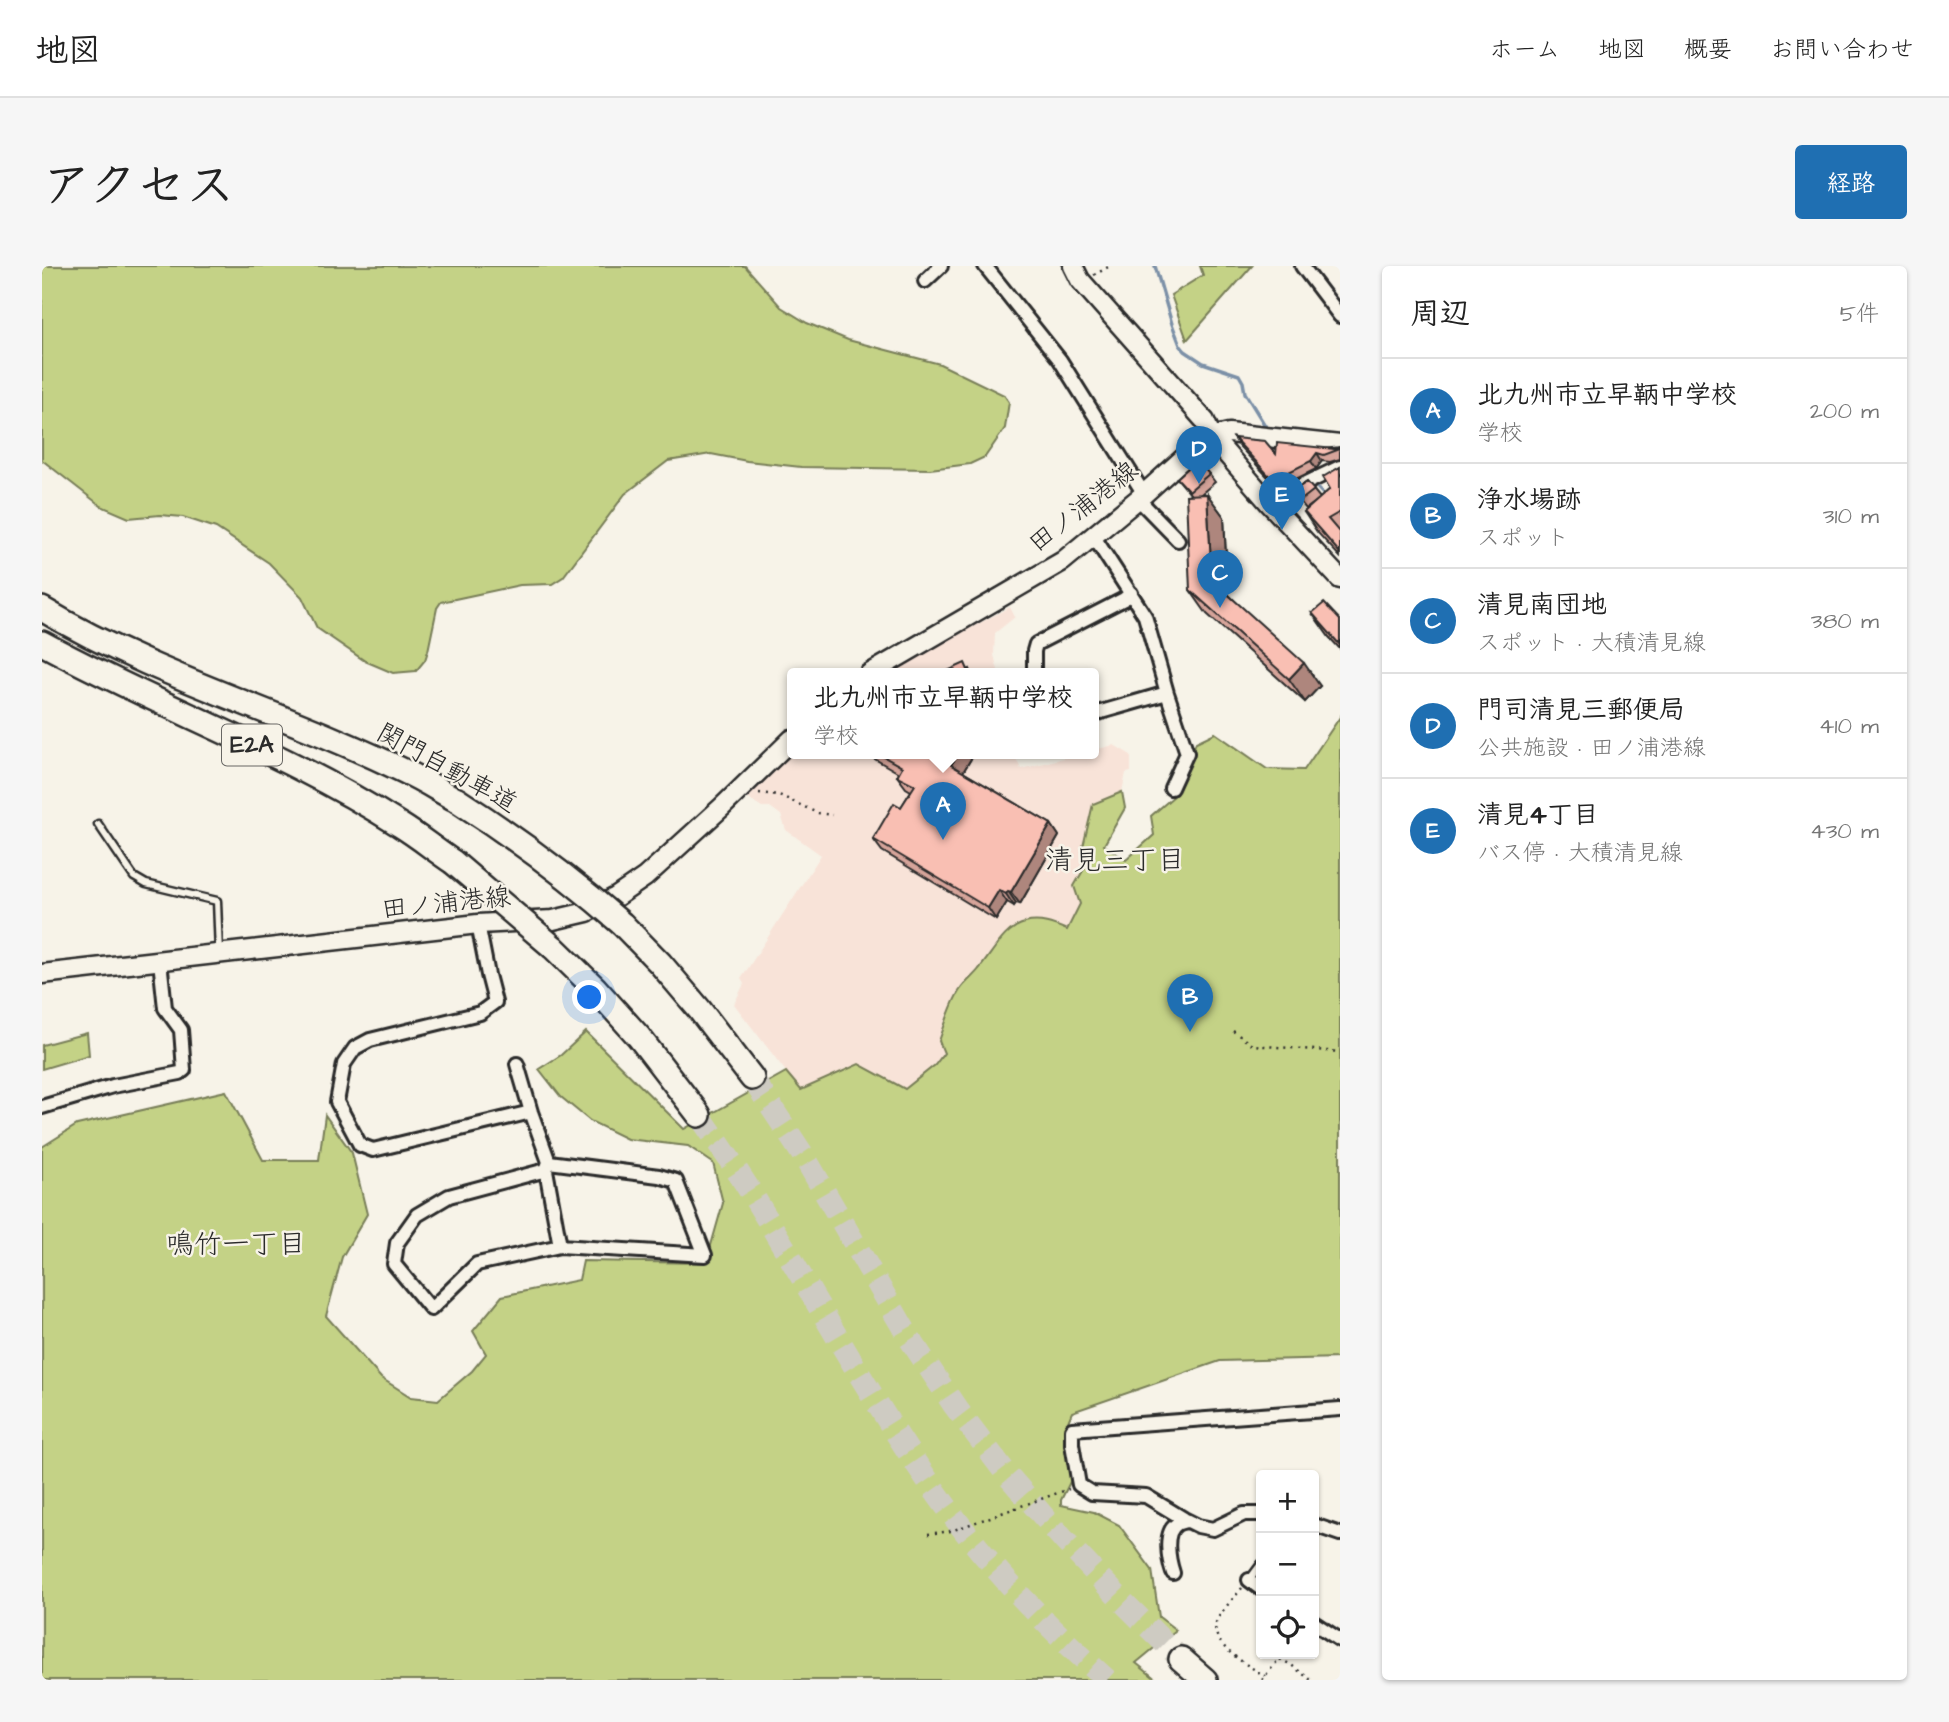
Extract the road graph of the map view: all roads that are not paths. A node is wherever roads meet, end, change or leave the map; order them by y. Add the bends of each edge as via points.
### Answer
1 (941, 266) edge
2 (985, 266) edge
3 (1073, 266) edge
4 (1302, 266) edge
5 (925, 281) dead end
6 (1340, 316) edge
7 (1212, 437) junction
8 (1340, 445) edge
9 (1340, 467) edge
10 (1141, 497) junction
11 (1270, 504) junction
12 (1094, 537) junction
13 (1178, 540) dead end
14 (1340, 579) edge
15 (1131, 593) junction
16 (42, 609) edge
17 (42, 643) edge
18 (879, 668) edge
19 (1034, 668) edge
20 (1167, 693) junction
21 (1099, 713) edge
22 (787, 745) edge
23 (1171, 788) dead end
24 (97, 824) dead end
25 (478, 924) junction
26 (219, 955) junction
27 (160, 961) junction
28 (42, 974) edge
29 (517, 1064) dead end
30 (752, 1078) tunnel mouth
31 (42, 1107) edge
32 (531, 1112) junction
33 (699, 1115) tunnel mouth
34 (548, 1166) junction
35 (560, 1246) junction
36 (1340, 1409) edge
37 (1256, 1514) edge
38 (1187, 1521) junction
39 (1319, 1527) edge
40 (1340, 1534) edge
41 (1256, 1571) edge
42 (1173, 1573) dead end
43 (1249, 1580) joint
44 (1256, 1585) edge
45 (1319, 1626) edge
46 (1340, 1640) edge
47 (1181, 1659) tunnel mouth
48 (1205, 1680) edge

1 - 5 street
2 - 10 street via 1060,360
3 - 7 main road via 1080,280 1205,421
4 - 6 street
7 - 8 main road via 1229,433
7 - 10 main road, 田ノ浦港線
7 - 11 main road
9 - 11 street
10 - 12 main road, 田ノ浦港線
10 - 13 street
11 - 14 main road
12 - 15 street
12 - 18 main road, 田ノ浦港線 via 1063,561
15 - 19 street via 1036,644
15 - 20 street via 1145,615
16 - 30 highway, 関門自動車道 / E2A, bridge via 134,658 348,746 457,800 542,857 622,925 660,963
17 - 33 highway, E2A, bridge via 349,794 453,862 595,988
20 - 21 street
20 - 23 street via 1187,753
22 - 25 main road, 田ノ浦港線 via 645,877 617,897 587,912 553,920
24 - 26 lane via 134,877 216,901
25 - 26 main road, 田ノ浦港線
25 - 32 street via 495,1002 480,1013 370,1040 355,1048 344,1064 337,1102 359,1145 373,1150
26 - 27 main road, 田ノ浦港線
27 - 28 main road, 田ノ浦港線
27 - 31 street via 165,1009 181,1030 184,1070
29 - 32 street
32 - 34 street
34 - 35 street
34 - 35 street via 676,1181 705,1255
34 - 35 street via 449,1196 416,1215 397,1243 394,1264 431,1309 477,1264
36 - 38 street via 1072,1429 1079,1485 1092,1493 1146,1496
37 - 38 street via 1244,1514 1213,1529
38 - 42 street via 1179,1522 1171,1532 1168,1555
39 - 40 street
41 - 43 lane
43 - 44 street
45 - 46 street
47 - 48 highway

